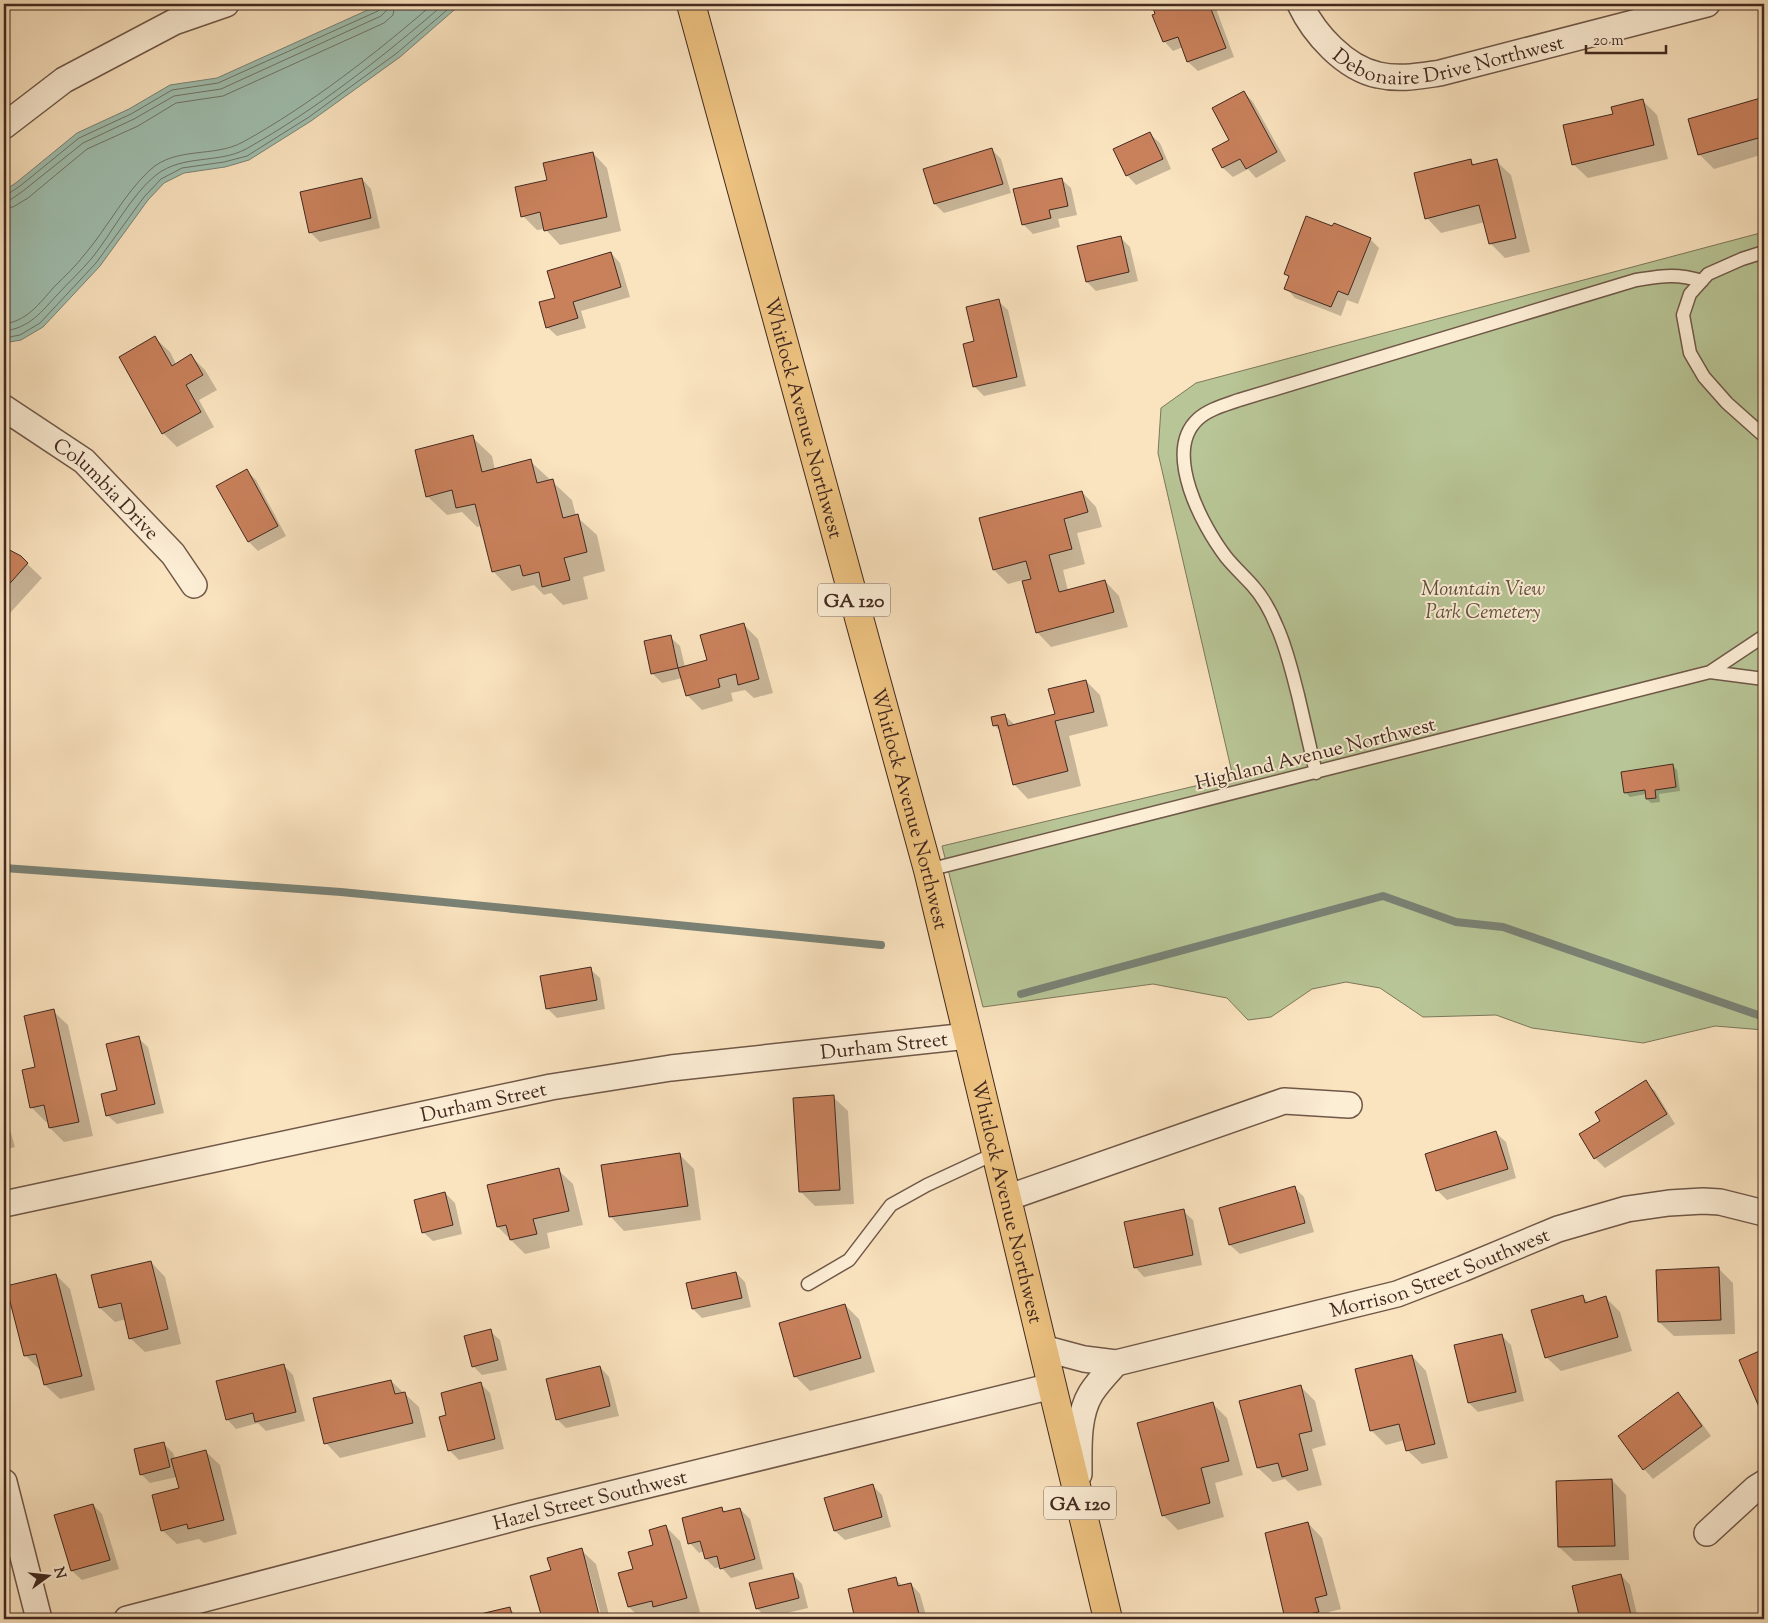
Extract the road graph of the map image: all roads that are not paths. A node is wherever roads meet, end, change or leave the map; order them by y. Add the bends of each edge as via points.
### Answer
1 (226, 4) edge
2 (691, 4) edge
3 (1300, 4) edge
4 (1707, 4) edge
5 (4, 126) edge
6 (1764, 252) edge
7 (1702, 281) junction
8 (4, 408) edge
9 (1764, 436) edge
10 (194, 585) dead end
11 (1764, 636) edge
12 (1710, 672) junction
13 (1764, 679) edge
14 (1316, 773) junction
15 (928, 870) junction
16 (968, 1036) junction
17 (1349, 1105) dead end
18 (996, 1153) junction
19 (1007, 1198) junction
20 (4, 1204) edge
21 (1764, 1213) edge
22 (808, 1284) dead end
23 (1043, 1348) junction
24 (1116, 1363) junction
25 (1052, 1386) junction
26 (4, 1482) edge
27 (1764, 1483) edge
28 (1080, 1501) junction
29 (1707, 1533) dead end
30 (38, 1619) edge
31 (127, 1619) edge
32 (1108, 1619) edge

1 - 5 street via 174,22 64,80
2 - 15 highway, Whitlock Avenue Northwest / GA 120
3 - 4 street, Debonaire Drive Northwest via 1323,40 1349,62 1377,75 1408,78 1440,73
6 - 7 lane via 1708,274
7 - 9 lane via 1690,294 1683,315 1690,353 1704,377 1727,403
7 - 14 lane via 1684,276 1636,280 1239,400 1210,411 1189,430 1184,448 1184,468 1189,489 1198,512 1225,556 1266,603 1277,626 1292,671
8 - 10 street, Columbia Drive via 84,461 173,554
11 - 12 lane
12 - 13 lane
12 - 14 lane, Highland Avenue Northwest
14 - 15 lane, Highland Avenue Northwest
15 - 16 highway, Whitlock Avenue Northwest / GA 120
16 - 18 highway, Whitlock Avenue Northwest / GA 120
16 - 20 street, Durham Street via 670,1068 551,1086
17 - 19 street via 1284,1101
18 - 19 highway, Whitlock Avenue Northwest / GA 120
18 - 22 lane via 891,1205 849,1260
19 - 23 highway, Whitlock Avenue Northwest / GA 120
21 - 24 street, Morrison Street Southwest via 1703,1201 1627,1209 1558,1229 1397,1294
23 - 24 street, Morrison Street Southwest via 1084,1359
23 - 25 highway, Whitlock Avenue Northwest / GA 120
24 - 28 street via 1090,1395 1083,1413 1079,1447
25 - 28 highway, Whitlock Avenue Northwest / GA 120
25 - 31 street, Hazel Street Southwest via 529,1514
26 - 30 street
27 - 29 street
28 - 32 highway, Whitlock Avenue Northwest / GA 120

